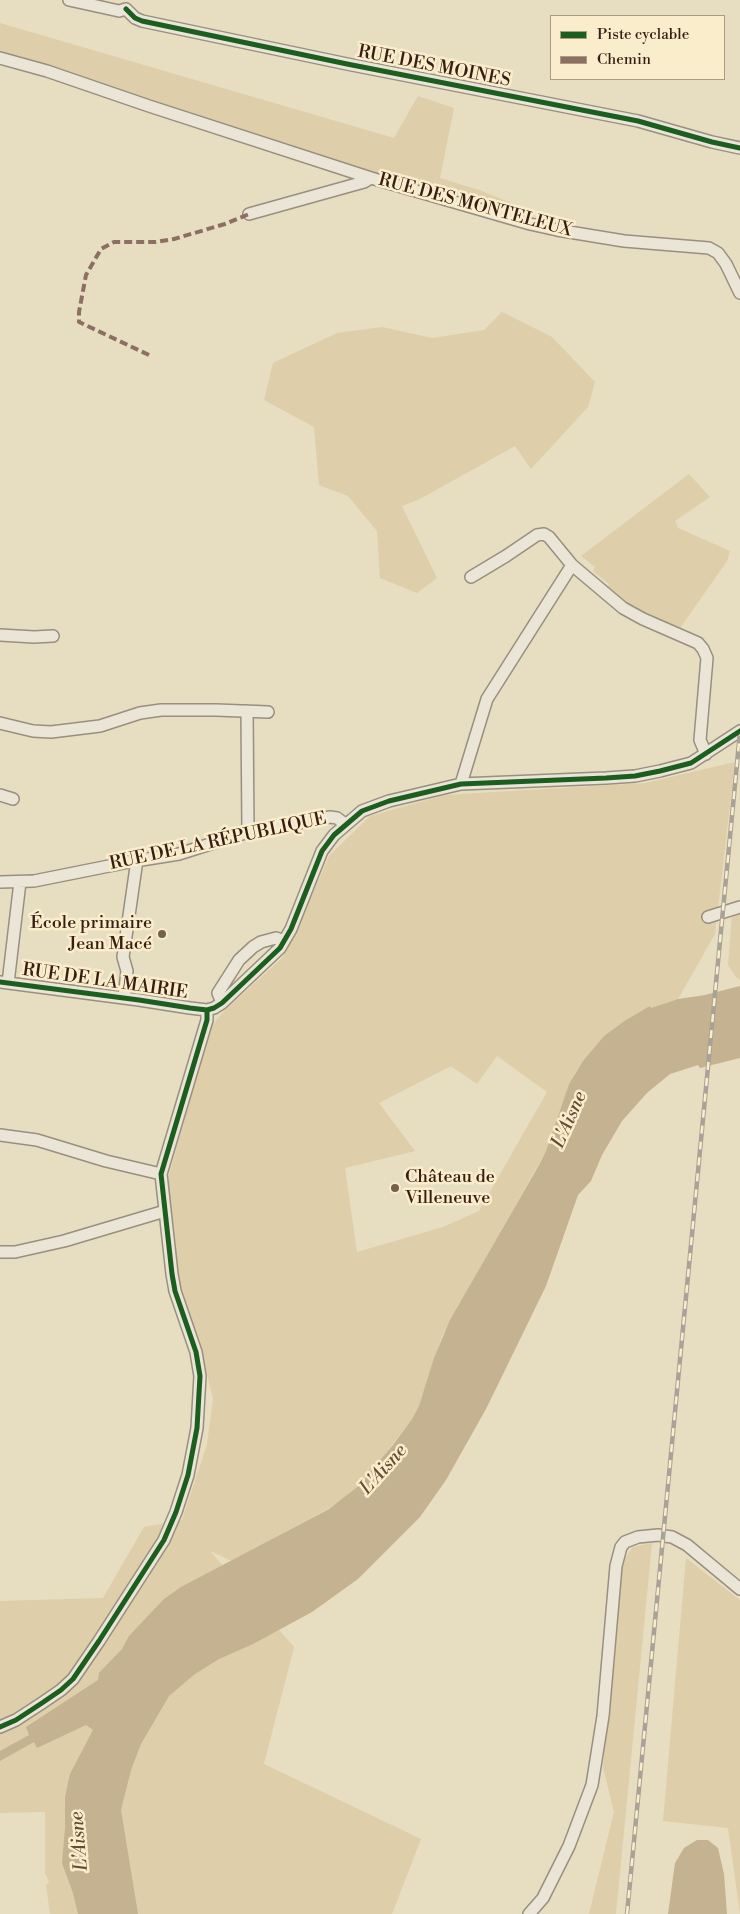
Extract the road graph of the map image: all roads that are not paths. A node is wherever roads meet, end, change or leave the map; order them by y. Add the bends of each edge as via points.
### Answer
1 (69, 0) edge
2 (129, 5) edge
3 (0, 58) edge
4 (740, 148) edge
5 (371, 178) junction
6 (249, 214) dead end
7 (740, 293) edge
8 (572, 565) junction
9 (471, 577) dead end
10 (0, 635) edge
11 (53, 636) dead end
12 (247, 711) junction
13 (268, 712) dead end
14 (0, 723) edge
15 (740, 731) edge
16 (714, 749) junction
17 (461, 784) junction
18 (0, 794) edge
19 (14, 799) dead end
20 (345, 824) junction
21 (248, 832) junction
22 (137, 860) junction
23 (0, 882) edge
24 (20, 882) junction
25 (740, 907) edge
26 (708, 917) dead end
27 (284, 941) junction
28 (4, 982) edge
29 (124, 998) junction
30 (221, 1001) junction
31 (207, 1010) junction
32 (0, 1135) edge
33 (161, 1174) junction
34 (165, 1211) junction
35 (0, 1252) edge
36 (740, 1590) edge
37 (0, 1727) edge
38 (529, 1914) edge

1 - 2 street, RUE DES MOINES via 119,11
2 - 4 street, RUE DES MOINES via 135,18 142,21 638,121
3 - 5 street
5 - 6 street, RUE DES MONTELEUX
5 - 7 street, RUE DES MONTELEUX via 557,230 624,241 709,248 718,253 726,264
8 - 9 street via 549,537 540,534
8 - 16 street via 628,612 689,638 703,649 707,662 700,740
8 - 17 street via 487,699
10 - 11 street
12 - 13 street
12 - 14 street via 161,710 100,726 51,732 33,732
12 - 21 street
15 - 16 street
16 - 17 street via 691,763 635,776
17 - 20 street via 389,801 362,811
18 - 19 street
20 - 21 street, RUE DE LA RÉPUBLIQUE via 330,817
20 - 27 street via 322,851
21 - 22 street, RUE DE LA RÉPUBLIQUE via 178,854
22 - 24 street, RUE DE LA RÉPUBLIQUE
22 - 29 street via 123,957 127,971
23 - 24 street, RUE DE LA RÉPUBLIQUE
24 - 28 street
25 - 26 street
27 - 30 street via 271,958
27 - 30 street via 276,938 253,947 218,993
28 - 29 street, RUE DE LA MAIRIE
29 - 31 street, RUE DE LA MAIRIE
30 - 31 street
31 - 33 street via 207,1020
32 - 33 street via 37,1140
33 - 34 street
34 - 35 street via 64,1241 15,1252
34 - 37 street via 175,1291 196,1352 200,1376 197,1428 188,1475 159,1547 73,1679 42,1703
36 - 38 street via 672,1537 658,1534 638,1537 621,1547 616,1566 603,1716 592,1786 569,1846 543,1898

